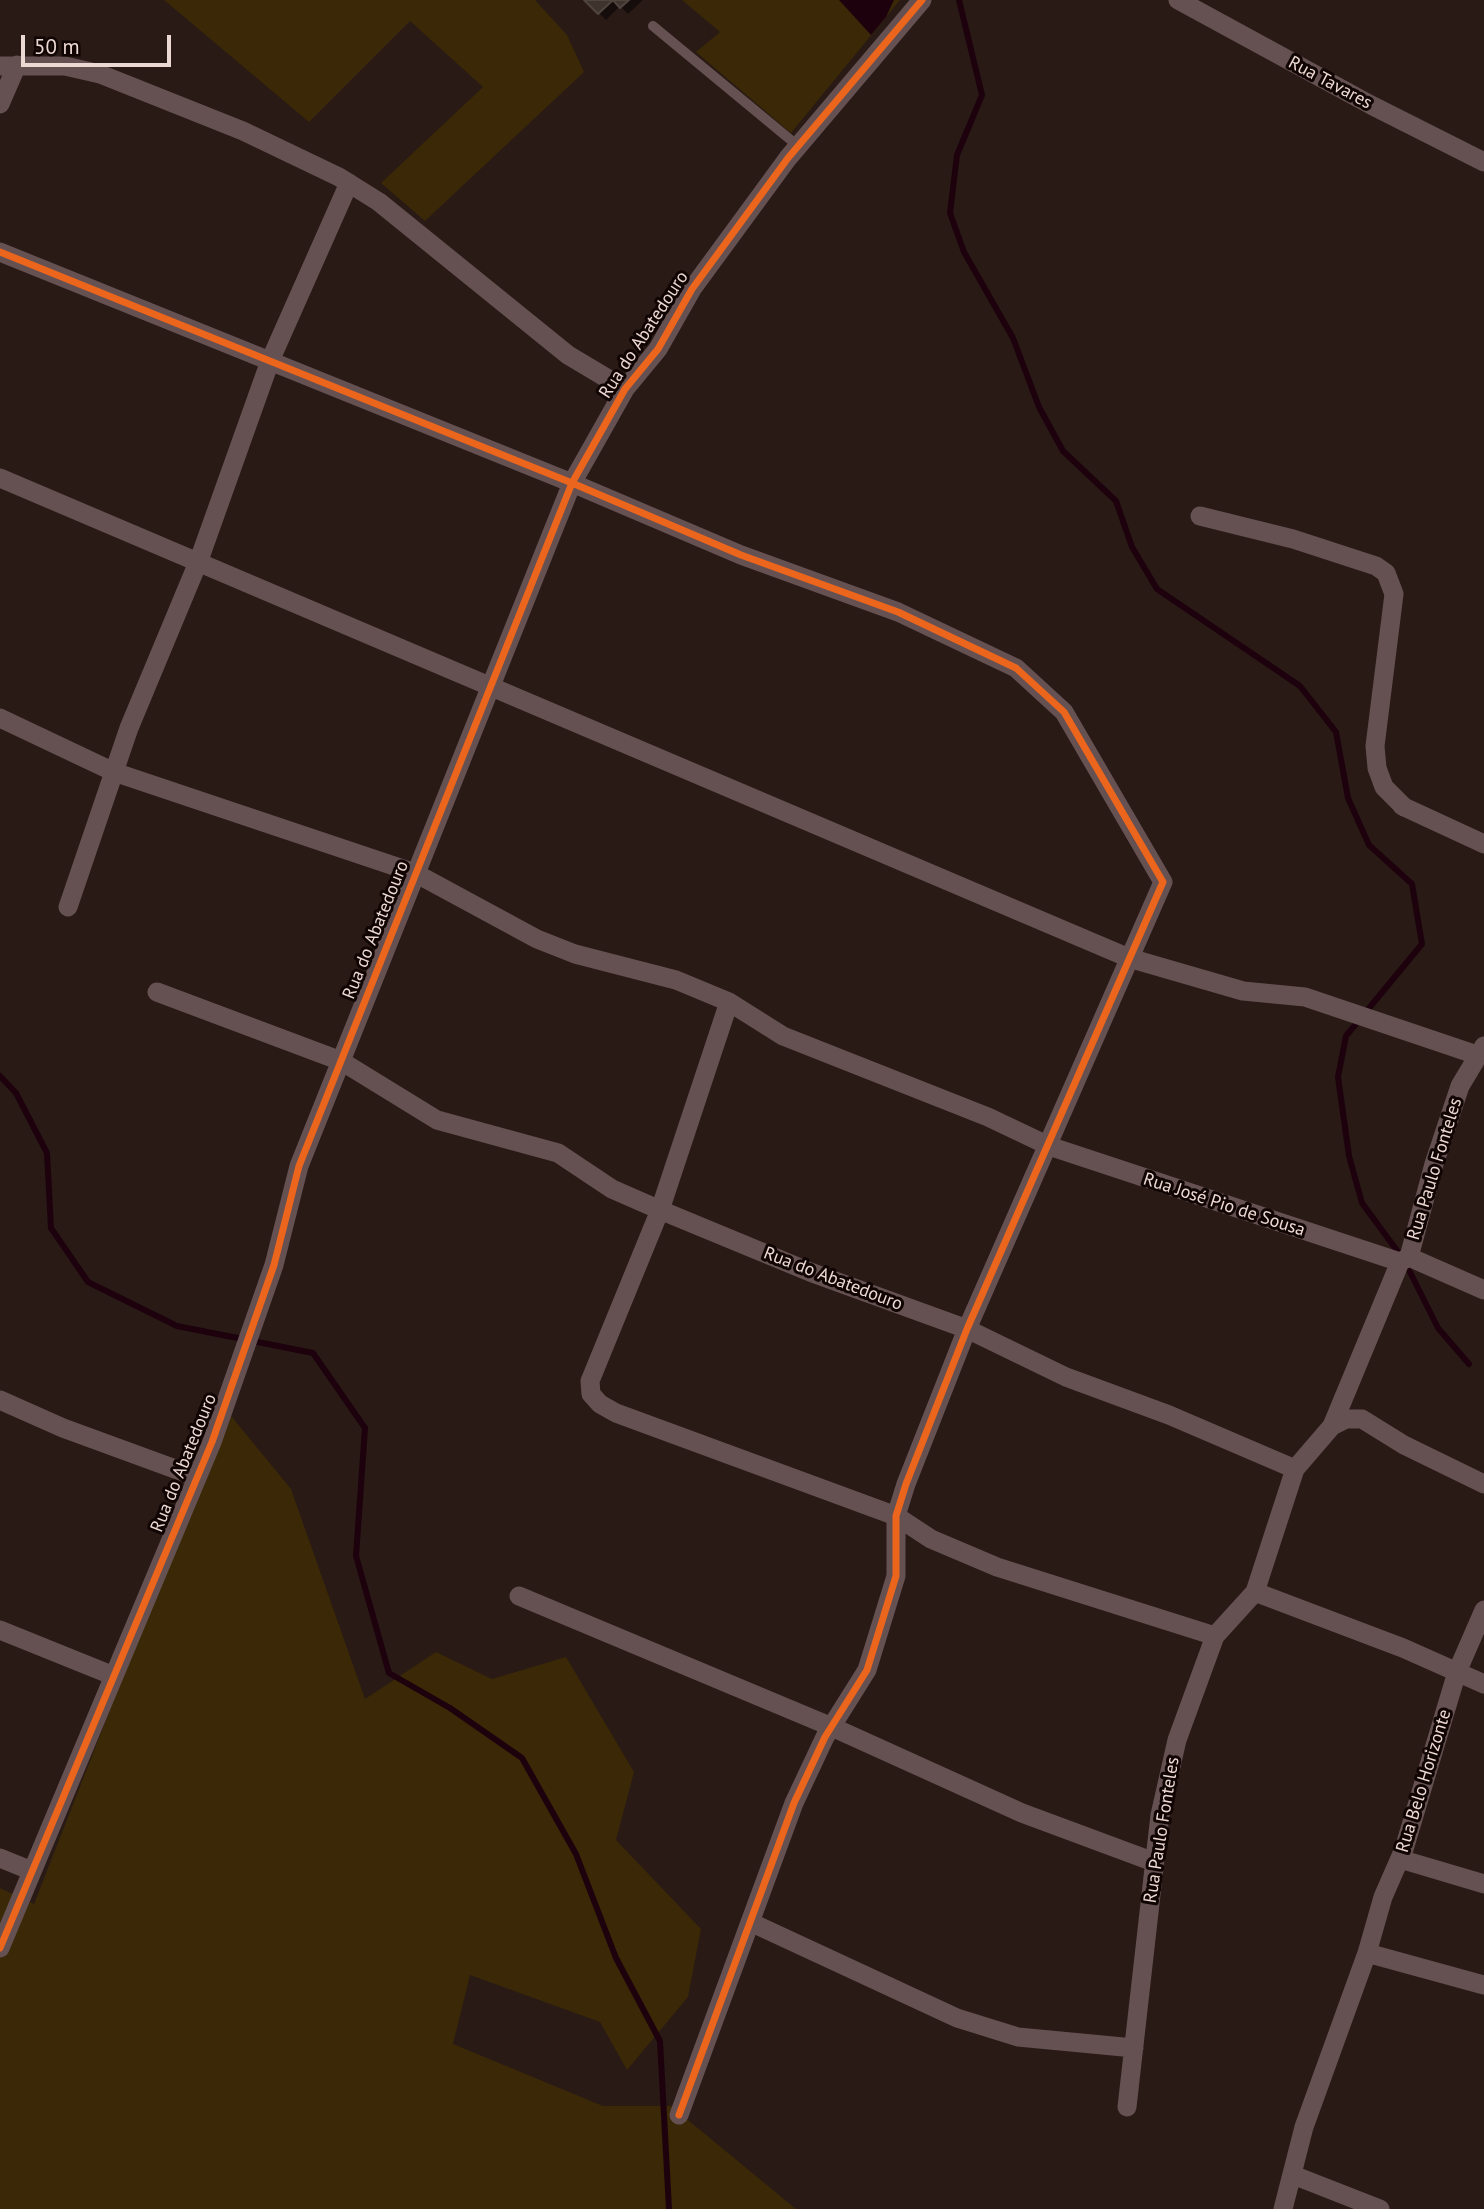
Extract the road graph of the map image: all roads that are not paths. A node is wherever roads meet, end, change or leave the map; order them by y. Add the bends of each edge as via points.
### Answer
1 (922, 0) edge
2 (1178, 0) edge
3 (653, 26) dead end
4 (9, 66) edge
5 (0, 104) edge
6 (798, 146) junction
7 (1484, 162) edge
8 (349, 183) junction
9 (0, 252) edge
10 (270, 361) junction
11 (625, 389) junction
12 (0, 478) edge
13 (572, 483) junction
14 (1200, 516) dead end
15 (199, 560) junction
16 (489, 686) junction
17 (0, 718) edge
18 (114, 772) junction
19 (1484, 844) edge
20 (415, 873) junction
21 (68, 907) dead end
22 (1129, 958) junction
23 (157, 992) dead end
24 (729, 1002) junction
25 (1481, 1051) edge
26 (341, 1061) junction
27 (1049, 1146) junction
28 (660, 1210) junction
29 (1405, 1260) junction
30 (1484, 1290) edge
31 (967, 1329) junction
32 (0, 1400) edge
33 (1332, 1426) junction
34 (1295, 1469) junction
35 (197, 1477) junction
36 (1484, 1484) edge
37 (896, 1516) junction
38 (1255, 1592) junction
39 (519, 1596) dead end
40 (1484, 1610) edge
41 (0, 1630) edge
42 (1215, 1636) junction
43 (1457, 1672) junction
44 (114, 1676) junction
45 (1484, 1684) edge
46 (832, 1727) junction
47 (0, 1858) edge
48 (1399, 1859) junction
49 (1154, 1861) junction
50 (32, 1871) junction
51 (1484, 1884) edge
52 (750, 1922) junction
53 (0, 1948) edge
54 (1367, 1953) junction
55 (1484, 1985) edge
56 (1133, 2048) junction
57 (1127, 2107) dead end
58 (679, 2115) dead end
59 (1293, 2175) junction
60 (1283, 2209) edge
61 (1380, 2209) edge

1 - 6 street, Rua do Abatedouro
2 - 7 street, Rua Tavares
3 - 6 lane
4 - 5 street
4 - 8 street via 65,66 100,74 243,131
6 - 11 street, Rua do Abatedouro via 692,289 658,349
8 - 10 street
8 - 11 street via 379,202 568,355
9 - 10 street
10 - 13 street
10 - 15 street
11 - 13 street, Rua do Abatedouro
12 - 15 street
13 - 16 street, Rua do Abatedouro
13 - 22 street via 741,555 898,612 1016,668 1063,712 1163,882
14 - 19 street via 1305,543 1386,573 1394,594 1375,746 1384,788 1403,807
15 - 16 street
15 - 18 street
16 - 20 street, Rua do Abatedouro
16 - 22 street
17 - 18 street, Rua José Pio de Sousa
18 - 20 street, Rua José Pio de Sousa
18 - 21 street
20 - 24 street, Rua José Pio de Sousa via 537,939 575,954 676,980
20 - 26 street, Rua do Abatedouro
22 - 25 street via 1243,991 1305,997
22 - 27 street
23 - 26 street, Rua do Abatedouro
24 - 27 street, Rua José Pio de Sousa via 783,1036 988,1116
24 - 28 street
25 - 29 street, Rua Paulo Fonteles via 1456,1099
26 - 28 street, Rua do Abatedouro via 437,1120 558,1153 612,1189
26 - 35 street, Rua do Abatedouro via 299,1166 274,1265
27 - 29 street, Rua José Pio de Sousa
27 - 31 street
28 - 31 street, Rua do Abatedouro via 810,1272
28 - 37 street via 590,1381 591,1394 615,1413
29 - 30 street, Rua José Pio de Sousa
29 - 33 street, Rua Paulo Fonteles
31 - 34 street, Rua do Abatedouro via 1066,1377
31 - 37 street
32 - 35 street
33 - 34 street, Rua Paulo Fonteles
33 - 36 street via 1346,1419 1362,1419
34 - 38 street, Rua Paulo Fonteles
35 - 44 street, Rua do Abatedouro
37 - 42 street via 931,1539 997,1566
37 - 46 street via 896,1576 867,1670
38 - 42 street, Rua Paulo Fonteles
38 - 43 street
39 - 46 street
40 - 43 street, Rua Belo Horizonte
41 - 44 street
42 - 49 street, Rua Paulo Fonteles via 1177,1740
43 - 45 street
43 - 48 street, Rua Belo Horizonte
44 - 50 street, Rua do Abatedouro
46 - 49 street via 1022,1813
46 - 52 street via 794,1803
47 - 50 street
48 - 51 street
48 - 54 street, Rua Belo Horizonte
49 - 56 street, Rua Paulo Fonteles
50 - 53 street, Rua do Abatedouro
52 - 56 street via 957,2018 1018,2037
52 - 58 street
54 - 55 street
54 - 59 street, Rua Belo Horizonte via 1304,2127
56 - 57 street, Rua Paulo Fonteles
59 - 60 street, Rua Belo Horizonte
59 - 61 street

